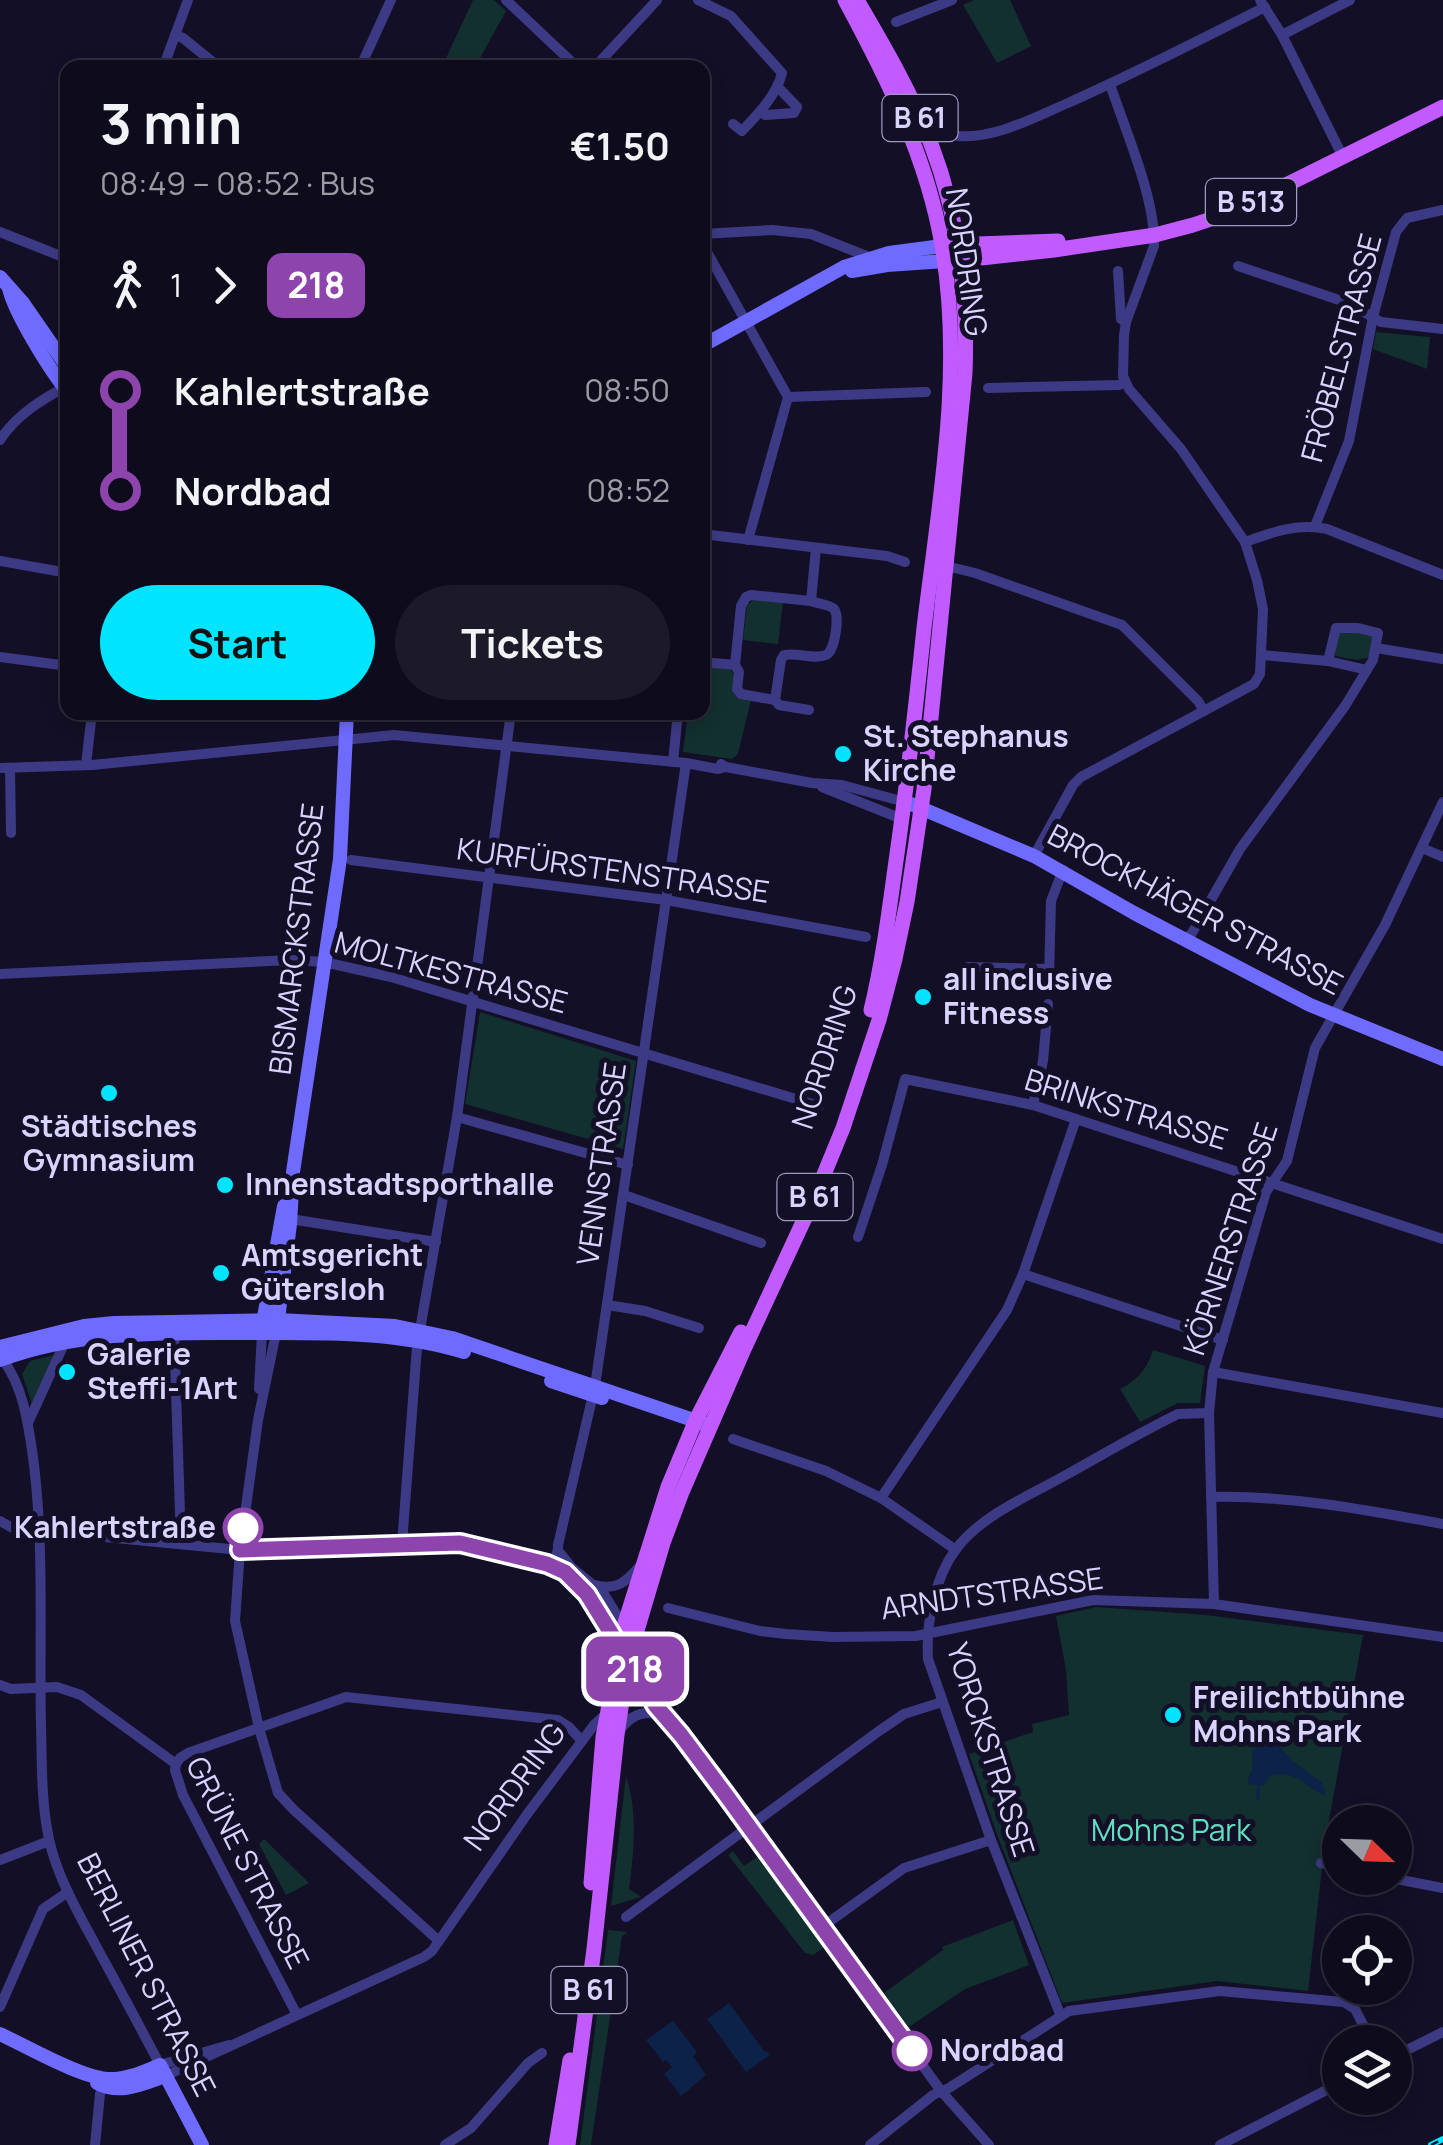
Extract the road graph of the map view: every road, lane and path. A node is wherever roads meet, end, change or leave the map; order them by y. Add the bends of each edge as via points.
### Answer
1 (188, 0) edge
2 (391, 0) edge
3 (506, 0) edge
4 (657, 0) edge
5 (698, 0) edge
6 (845, 0) edge
7 (856, 0) edge
8 (952, 0) edge
9 (1350, 0) edge
10 (1262, 4) edge
11 (896, 22) dead end
12 (175, 35) junction
13 (1282, 35) junction
14 (165, 60) edge
15 (210, 60) edge
16 (364, 60) edge
17 (570, 60) edge
18 (601, 60) edge
19 (1110, 84) junction
20 (777, 86) junction
21 (1443, 107) edge
22 (761, 111) junction
23 (733, 124) dead end
24 (958, 136) dead end
25 (1343, 157) junction
26 (1443, 210) edge
27 (4, 234) edge
28 (710, 234) edge
29 (1154, 235) junction
30 (0, 247) edge
31 (951, 253) junction
32 (60, 256) edge
33 (710, 257) edge
34 (869, 258) junction
35 (1238, 266) dead end
36 (1118, 271) dead end
37 (823, 280) junction
38 (4, 283) edge
39 (1373, 317) junction
40 (747, 320) junction
41 (1126, 322) junction
42 (1443, 329) edge
43 (710, 341) edge
44 (60, 356) edge
45 (60, 378) edge
46 (1125, 382) junction
47 (988, 388) dead end
48 (60, 391) edge
49 (926, 392) dead end
50 (788, 397) junction
51 (0, 440) edge
52 (1315, 526) junction
53 (710, 535) edge
54 (748, 540) junction
55 (1245, 542) junction
56 (816, 548) junction
57 (0, 561) edge
58 (906, 562) dead end
59 (946, 566) junction
60 (60, 572) edge
61 (1443, 575) edge
62 (810, 601) junction
63 (1376, 648) junction
64 (1262, 655) junction
65 (0, 657) edge
66 (1443, 660) edge
67 (1328, 661) junction
68 (710, 663) edge
69 (60, 665) edge
70 (735, 665) junction
71 (1367, 670) junction
72 (775, 700) junction
73 (809, 710) dead end
74 (1204, 711) junction
75 (91, 720) edge
76 (347, 720) edge
77 (510, 720) edge
78 (677, 720) edge
79 (346, 740) junction
80 (507, 745) junction
81 (673, 762) junction
82 (690, 764) junction
83 (86, 765) junction
84 (5, 768) edge
85 (812, 783) junction
86 (905, 802) junction
87 (1443, 802) edge
88 (922, 808) junction
89 (902, 819) junction
90 (920, 826) junction
91 (12, 833) dead end
92 (1422, 848) junction
93 (1034, 856) junction
94 (1443, 857) edge
95 (351, 860) dead end
96 (1063, 870) junction
97 (490, 878) junction
98 (666, 900) junction
99 (866, 937) dead end
100 (1185, 940) junction
101 (324, 962) junction
102 (968, 967) dead end
103 (0, 974) edge
104 (473, 1000) junction
105 (1048, 1004) dead end
106 (1332, 1015) junction
107 (643, 1054) junction
108 (1443, 1059) edge
109 (1033, 1105) junction
110 (819, 1106) dead end
111 (457, 1116) junction
112 (1076, 1119) junction
113 (628, 1165) junction
114 (1273, 1182) junction
115 (624, 1195) junction
116 (286, 1219) junction
117 (858, 1237) dead end
118 (1443, 1239) edge
119 (762, 1243) dead end
120 (435, 1246) junction
121 (1022, 1274) junction
122 (607, 1305) junction
123 (270, 1327) junction
124 (174, 1328) junction
125 (699, 1328) dead end
126 (419, 1334) junction
127 (1223, 1340) junction
128 (65, 1342) junction
129 (1, 1355) edge
130 (1213, 1372) junction
131 (594, 1391) junction
132 (1209, 1413) junction
133 (1443, 1413) edge
134 (28, 1424) junction
135 (701, 1427) junction
136 (732, 1439) dead end
137 (1211, 1497) junction
138 (881, 1498) junction
139 (0, 1521) edge
140 (1443, 1524) edge
141 (39, 1534) junction
142 (181, 1544) junction
143 (402, 1544) junction
144 (240, 1550) junction
145 (956, 1550) junction
146 (558, 1552) junction
147 (643, 1562) junction
148 (547, 1564) junction
149 (594, 1585) junction
150 (1214, 1604) junction
151 (668, 1608) dead end
152 (624, 1626) junction
153 (927, 1635) junction
154 (1443, 1637) edge
155 (627, 1649) junction
156 (0, 1685) edge
157 (40, 1687) junction
158 (942, 1702) junction
159 (607, 1714) junction
160 (664, 1716) junction
161 (258, 1728) junction
162 (616, 1735) junction
163 (681, 1735) junction
164 (582, 1741) junction
165 (176, 1764) junction
166 (748, 1825) junction
167 (992, 1840) junction
168 (50, 1841) junction
169 (0, 1860) edge
170 (1412, 1882) edge
171 (1443, 1888) edge
172 (68, 1892) junction
173 (626, 1917) dead end
174 (822, 1927) junction
175 (439, 1940) junction
176 (0, 2007) edge
177 (1060, 2014) junction
178 (296, 2015) junction
179 (1363, 2025) edge
180 (1443, 2032) edge
181 (0, 2034) edge
182 (1412, 2048) edge
183 (542, 2053) dead end
184 (162, 2071) junction
185 (104, 2083) junction
186 (941, 2090) junction
187 (1322, 2092) edge
188 (95, 2145) edge
189 (202, 2145) edge
190 (446, 2145) edge
191 (556, 2145) edge
192 (568, 2145) edge
193 (870, 2145) edge
194 (989, 2145) edge
195 (1220, 2145) edge

1 - 12 street
2 - 16 street
3 - 17 street
4 - 18 street
5 - 20 street via 730,16 782,73
6 - 31 main road, NORDRING / B 61 via 914,142
7 - 31 main road, NORDRING / B 61 via 931,143 953,214
8 - 11 street
9 - 13 street
10 - 13 street
10 - 19 street
12 - 14 street
12 - 15 street
13 - 25 street
19 - 24 street via 1030,120
19 - 29 street via 1150,203
20 - 22 street
20 - 22 street via 794,113
21 - 25 main road, B 513
22 - 23 street via 742,131
25 - 29 main road, B 513 via 1217,218
26 - 39 street, FRÖBELSTRASSE via 1400,224
27 - 30 street
27 - 32 street
28 - 34 street via 812,234
29 - 31 main road, B 513
29 - 41 street
31 - 34 main road via 925,246
31 - 37 main road
31 - 59 main road, NORDRING / B 61 via 965,306 966,373
31 - 86 main road, NORDRING / B 61 via 944,467
33 - 40 street
34 - 37 main road
35 - 39 street
36 - 41 street
37 - 40 main road
38 - 44 main road
38 - 45 main road
39 - 42 street
39 - 52 street, FRÖBELSTRASSE via 1349,441
40 - 43 main road
40 - 50 street
41 - 46 street
46 - 47 street
46 - 55 street
48 - 51 street via 28,410
49 - 50 street
50 - 54 street
52 - 55 street via 1288,527
52 - 61 street
53 - 54 street
54 - 56 street
55 - 64 street via 1263,608
56 - 58 street
56 - 62 street
57 - 60 street
59 - 74 street via 1122,625
59 - 88 main road, NORDRING / B 61
62 - 70 street via 746,597
62 - 72 street via 834,610 833,647 823,656 784,655
63 - 66 street
63 - 67 street via 1376,631 1339,626
63 - 71 street
64 - 67 street
64 - 74 street via 1254,684
65 - 69 street
67 - 71 street
68 - 70 street
70 - 72 street via 740,694
71 - 100 street via 1240,849
72 - 73 street
74 - 93 street via 1081,778
75 - 83 street
76 - 79 main road, BISMARCKSTRASSE
77 - 80 street
78 - 81 street
79 - 80 street via 394,734
79 - 83 street
79 - 101 main road, BISMARCKSTRASSE via 340,859
80 - 81 street
80 - 97 street
81 - 82 street
82 - 85 street
82 - 98 street, VENNSTRASSE
83 - 84 street
84 - 91 street
85 - 86 street
85 - 89 street
86 - 88 main road, BROCKHÄGER STRASSE
86 - 89 main road, NORDRING / B 61
87 - 92 street, KÖRNERSTRASSE
88 - 90 main road, NORDRING / B 61
88 - 93 main road, BROCKHÄGER STRASSE
89 - 90 main road
89 - 135 main road, NORDRING / B 61 via 875,994 848,1086
90 - 135 main road, NORDRING / B 61 via 895,959 857,1090 816,1194
92 - 94 street
92 - 106 street, KÖRNERSTRASSE
93 - 96 main road, BROCKHÄGER STRASSE
95 - 97 street, KURFÜRSTENSTRASSE
96 - 100 main road, BROCKHÄGER STRASSE
96 - 102 street via 1051,900 1049,973
97 - 98 street, KURFÜRSTENSTRASSE
97 - 104 street
98 - 99 street, KURFÜRSTENSTRASSE
98 - 107 street, VENNSTRASSE
100 - 106 main road, BROCKHÄGER STRASSE
101 - 103 street, MOLTKESTRASSE
101 - 104 street, MOLTKESTRASSE
101 - 116 main road, BISMARCKSTRASSE
104 - 107 street, MOLTKESTRASSE
104 - 111 street
105 - 109 street
106 - 108 main road, BROCKHÄGER STRASSE
106 - 114 street, KÖRNERSTRASSE via 1315,1048 1287,1161
107 - 110 street, MOLTKESTRASSE
107 - 113 street, VENNSTRASSE
109 - 112 street, BRINKSTRASSE
109 - 117 street, BRINKSTRASSE via 905,1078
111 - 113 street
111 - 120 street
112 - 114 street, BRINKSTRASSE
112 - 121 street
113 - 115 street, VENNSTRASSE
114 - 118 street, BRINKSTRASSE
114 - 127 street, KÖRNERSTRASSE
115 - 119 street
115 - 122 street, VENNSTRASSE
116 - 120 street
116 - 123 main road, BISMARCKSTRASSE
120 - 126 street
121 - 127 street
121 - 138 street via 995,1330
122 - 125 street
122 - 131 street, VENNSTRASSE
123 - 124 main road
123 - 126 main road
123 - 144 street, BISMARCKSTRASSE
124 - 128 main road
124 - 129 main road via 84,1326
124 - 142 street
126 - 131 main road
126 - 143 street
127 - 130 street, KÖRNERSTRASSE
128 - 129 main road
128 - 134 street
129 - 134 street, BERLINER STRASSE
130 - 132 street, KÖRNERSTRASSE
130 - 133 street
131 - 135 main road
131 - 146 street, VENNSTRASSE
132 - 137 street, KÖRNERSTRASSE
132 - 145 street, YORCKSTRASSE via 1178,1414 1160,1423 994,1515
134 - 141 street, BERLINER STRASSE
135 - 147 main road, NORDRING / B 61 via 668,1487
135 - 155 main road, NORDRING / B 61
136 - 138 street
137 - 140 street via 1269,1498
137 - 150 street, KÖRNERSTRASSE
138 - 145 street
139 - 141 street via 21,1534
141 - 142 street
141 - 157 street, BERLINER STRASSE
142 - 144 street
143 - 144 street
143 - 148 street via 468,1544
144 - 161 street, BISMARCKSTRASSE via 236,1628
145 - 153 street, YORCKSTRASSE via 934,1598
146 - 148 street
146 - 149 street
147 - 149 street via 620,1586
147 - 152 main road, NORDRING / B 61
148 - 155 street via 580,1586
149 - 152 street
150 - 153 street, ARNDTSTRASSE via 1092,1600
150 - 154 street, ARNDTSTRASSE
151 - 153 street, ARNDTSTRASSE via 786,1634
152 - 155 main road, NORDRING / B 61
153 - 158 street, YORCKSTRASSE
155 - 159 main road, NORDRING / B 61
155 - 160 street
155 - 162 main road, NORDRING / B 61
155 - 163 street
156 - 157 street, GRÜNE STRASSE
157 - 165 street, GRÜNE STRASSE via 82,1695
157 - 168 street, BERLINER STRASSE
158 - 166 street via 904,1714
158 - 167 street, YORCKSTRASSE
159 - 164 street, NORDRING
159 - 191 main road, B 61 via 585,1949
160 - 162 street via 640,1714
160 - 163 street
161 - 164 street via 346,1697 558,1720
161 - 165 street via 188,1753
161 - 175 street, BISMARCKSTRASSE via 278,1792
162 - 192 main road, B 61
163 - 166 street
164 - 175 street, NORDRING
165 - 178 street, GRÜNE STRASSE via 183,1796
166 - 173 street
166 - 174 street
167 - 174 street via 904,1868
167 - 177 street, YORCKSTRASSE
168 - 169 street
168 - 172 street, BERLINER STRASSE
170 - 171 street
172 - 176 street via 43,1909
172 - 184 street, BERLINER STRASSE
174 - 186 street
175 - 178 street, NORDRING via 424,1957
177 - 179 street via 1220,1990 1344,2002
177 - 186 street
178 - 184 street, NORDRING
180 - 182 street
181 - 185 main road
183 - 190 street
184 - 185 main road
184 - 189 main road, BERLINER STRASSE
185 - 188 street
186 - 193 street
186 - 194 street
187 - 195 street

